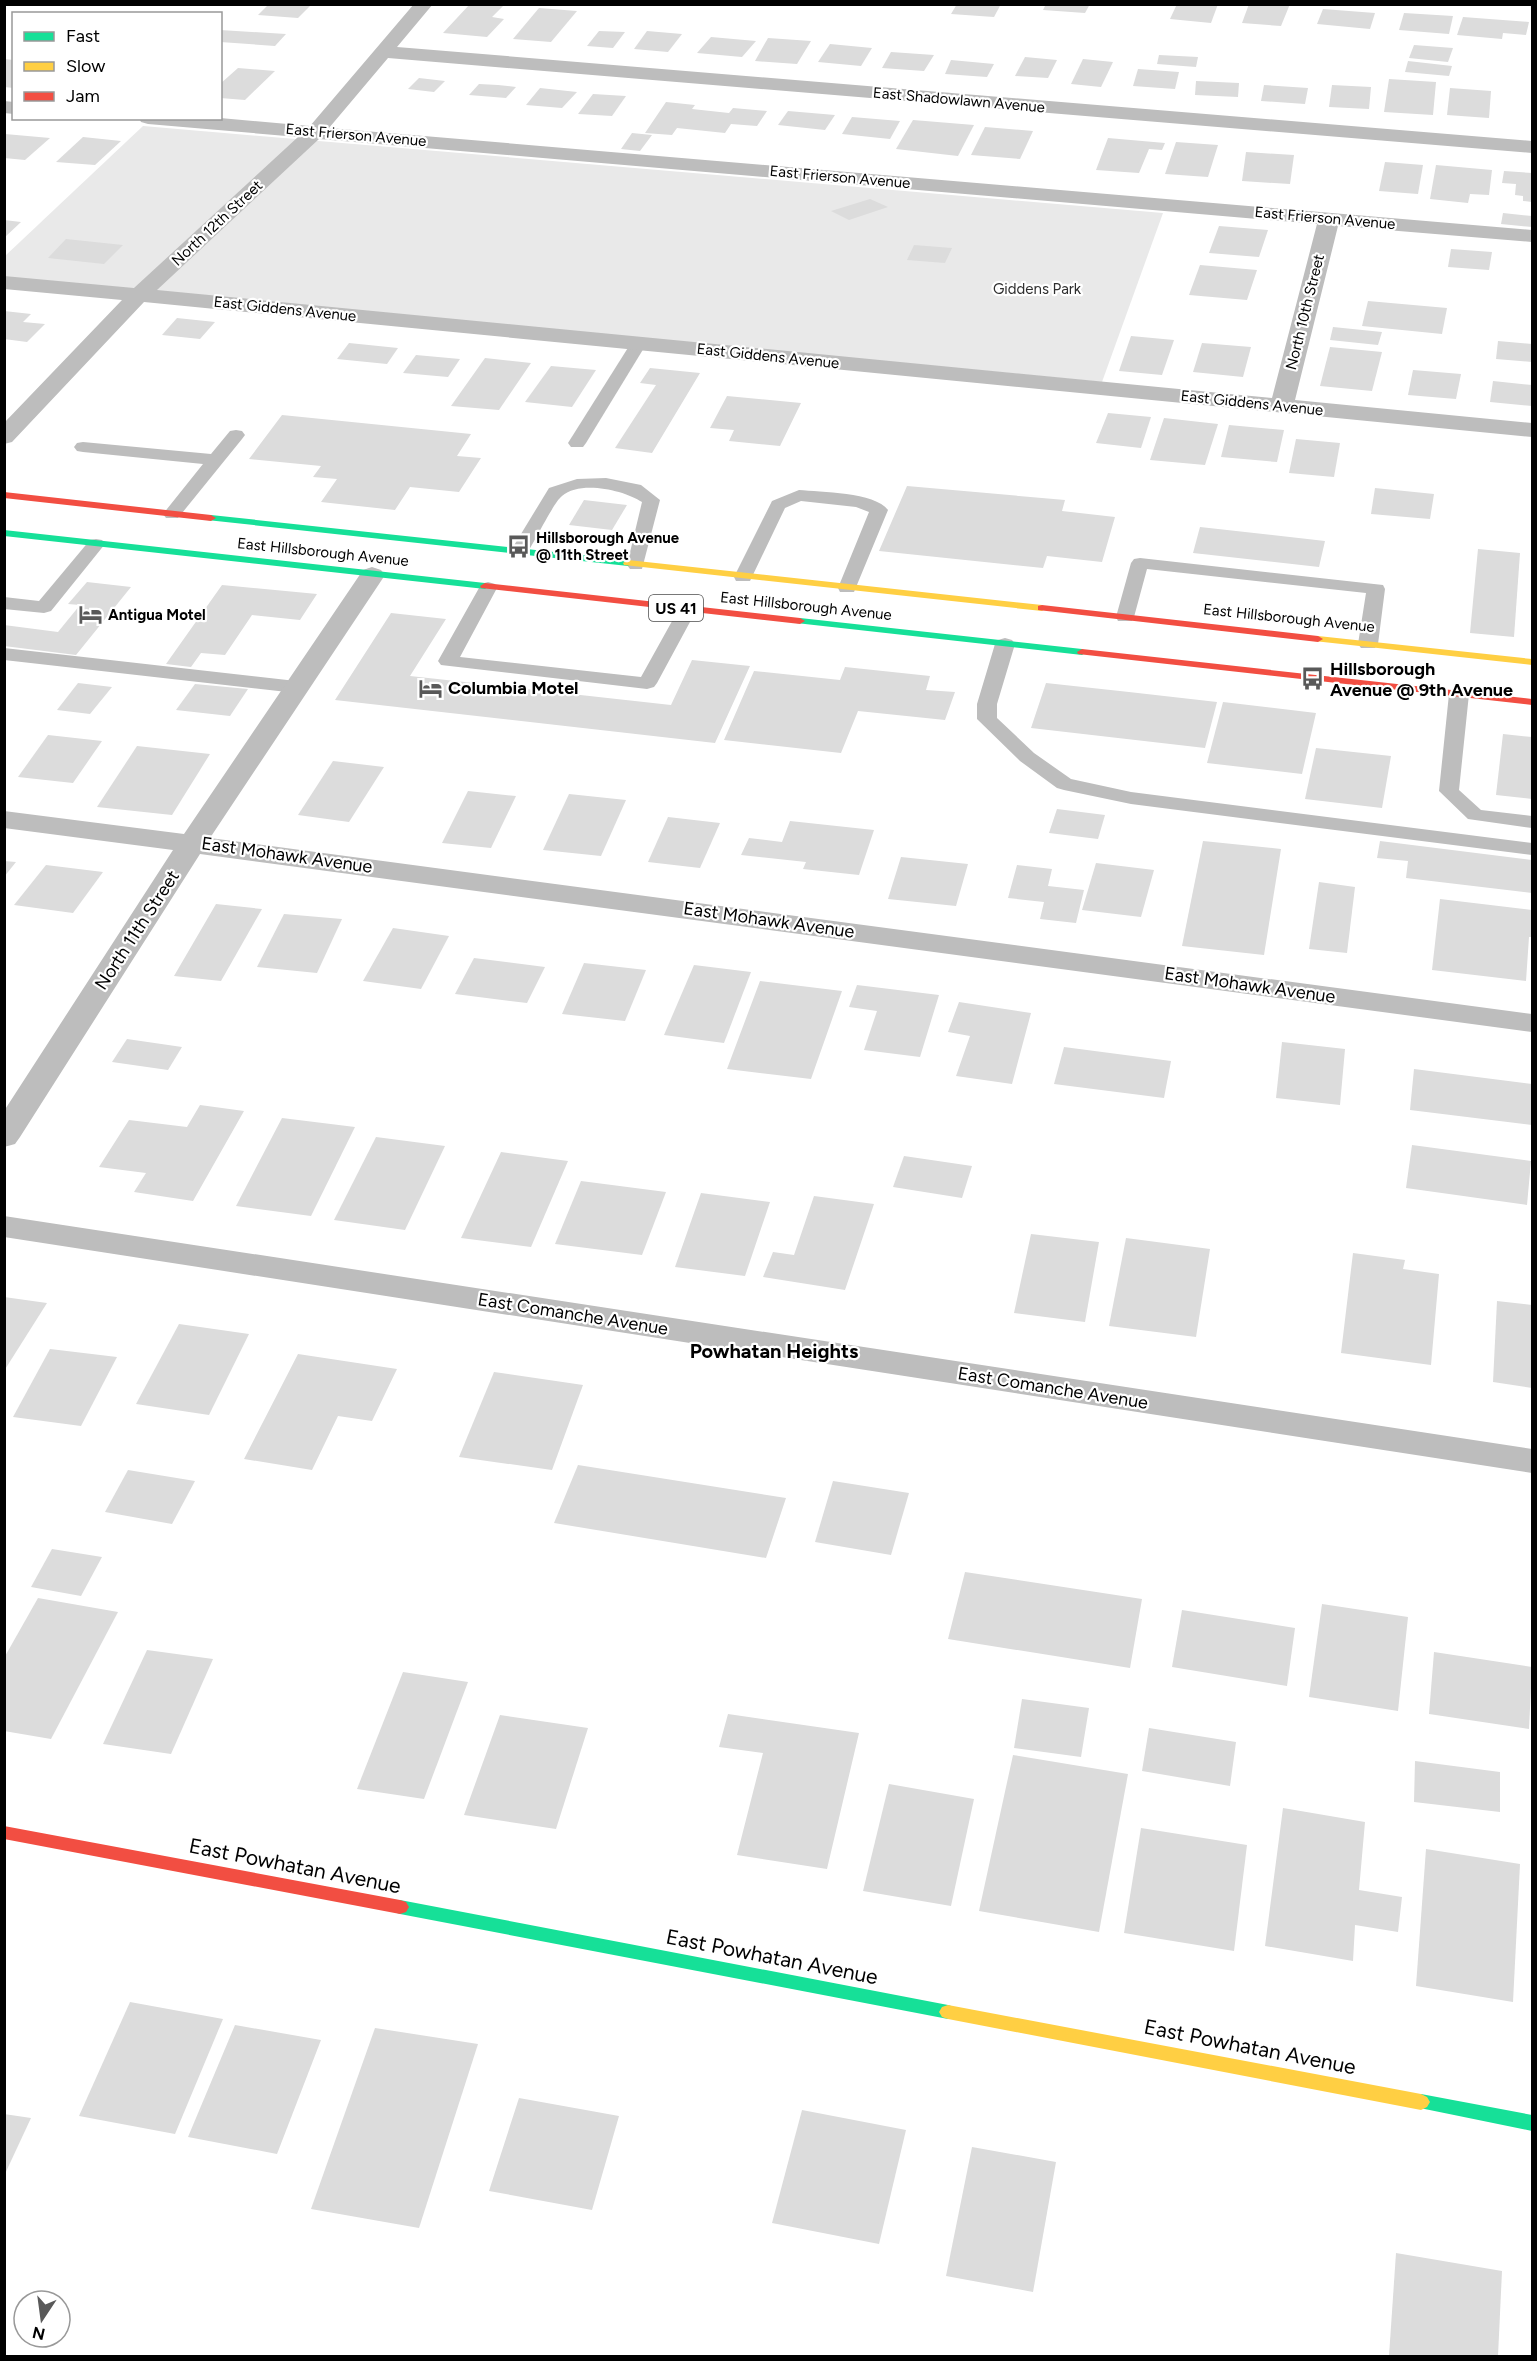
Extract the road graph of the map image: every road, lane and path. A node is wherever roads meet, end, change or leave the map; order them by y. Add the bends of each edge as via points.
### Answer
1 (424, 4) edge
2 (385, 52) junction
3 (172, 120) edge
4 (315, 132) junction
5 (1533, 147) edge
6 (1329, 219) junction
7 (1533, 236) edge
8 (4, 282) edge
9 (139, 295) junction
10 (639, 344) junction
11 (1282, 406) junction
12 (1533, 430) edge
13 (236, 435) dead end
14 (4, 437) edge
15 (577, 443) dead end
16 (83, 447) dead end
17 (216, 460) junction
18 (4, 495) edge
19 (172, 514) junction
20 (4, 533) edge
21 (96, 544) junction
22 (472, 547) junction
23 (519, 552) junction
24 (420, 555) dead end
25 (636, 565) junction
26 (383, 568) junction
27 (743, 577) junction
28 (488, 588) junction
29 (847, 588) junction
30 (4, 603) edge
31 (688, 609) junction
32 (864, 615) dead end
33 (1125, 617) junction
34 (811, 623) junction
35 (1109, 629) dead end
36 (1005, 644) junction
37 (1368, 644) junction
38 (4, 654) edge
39 (1533, 662) edge
40 (296, 687) junction
41 (1459, 694) junction
42 (1533, 702) edge
43 (4, 819) edge
44 (1533, 822) edge
45 (192, 843) junction
46 (1533, 849) edge
47 (1533, 1023) edge
48 (4, 1137) edge
49 (4, 1226) edge
50 (1533, 1461) edge
51 (4, 1832) edge
52 (1533, 2123) edge

1 - 2 street, North 12th Street
2 - 4 street, North 12th Street
2 - 5 street, East Shadowlawn Avenue
3 - 4 street, East Frierson Avenue
4 - 6 street, East Frierson Avenue
4 - 9 street, North 12th Street
6 - 7 street, East Frierson Avenue
6 - 11 street, North 10th Street
8 - 9 street, East Giddens Avenue
9 - 10 street, East Giddens Avenue
9 - 14 street, North 12th Street
10 - 11 street, East Giddens Avenue
10 - 15 lane
11 - 12 street, East Giddens Avenue
13 - 17 lane
16 - 17 lane
17 - 19 lane
18 - 19 main road, East Hillsborough Avenue / US 41
19 - 22 main road, East Hillsborough Avenue / US 41
20 - 21 main road, East Hillsborough Avenue / US 41
21 - 26 main road, East Hillsborough Avenue / US 41
21 - 30 lane via 44,607
22 - 23 main road, East Hillsborough Avenue / US 41
22 - 24 main road
23 - 25 main road, East Hillsborough Avenue / US 41
23 - 25 lane via 555,492 577,483 606,483 635,489 651,500
25 - 27 main road, East Hillsborough Avenue / US 41
26 - 28 main road, East Hillsborough Avenue / US 41
26 - 40 street, North 11th Street
27 - 29 main road, East Hillsborough Avenue / US 41
27 - 29 lane via 778,505 799,495 860,502 879,510
28 - 31 main road, East Hillsborough Avenue / US 41
28 - 31 lane via 448,661 647,683
29 - 33 main road, East Hillsborough Avenue / US 41
31 - 34 main road, East Hillsborough Avenue / US 41
32 - 34 main road
33 - 35 main road
33 - 37 main road, East Hillsborough Avenue / US 41
33 - 37 lane via 1140,563 1152,564 1376,589
34 - 36 main road, East Hillsborough Avenue / US 41
36 - 41 main road, East Hillsborough Avenue / US 41
36 - 46 lane via 987,704 987,719 1027,757 1064,784 1131,798
37 - 39 main road, East Hillsborough Avenue / US 41
38 - 40 lane
40 - 45 street, North 11th Street
41 - 42 main road, East Hillsborough Avenue / US 41
41 - 44 lane via 1449,790 1475,815
43 - 45 street, East Mohawk Avenue
45 - 47 street, East Mohawk Avenue
45 - 48 street, North 11th Street
49 - 50 street, East Comanche Avenue
51 - 52 main road, East Powhatan Avenue

